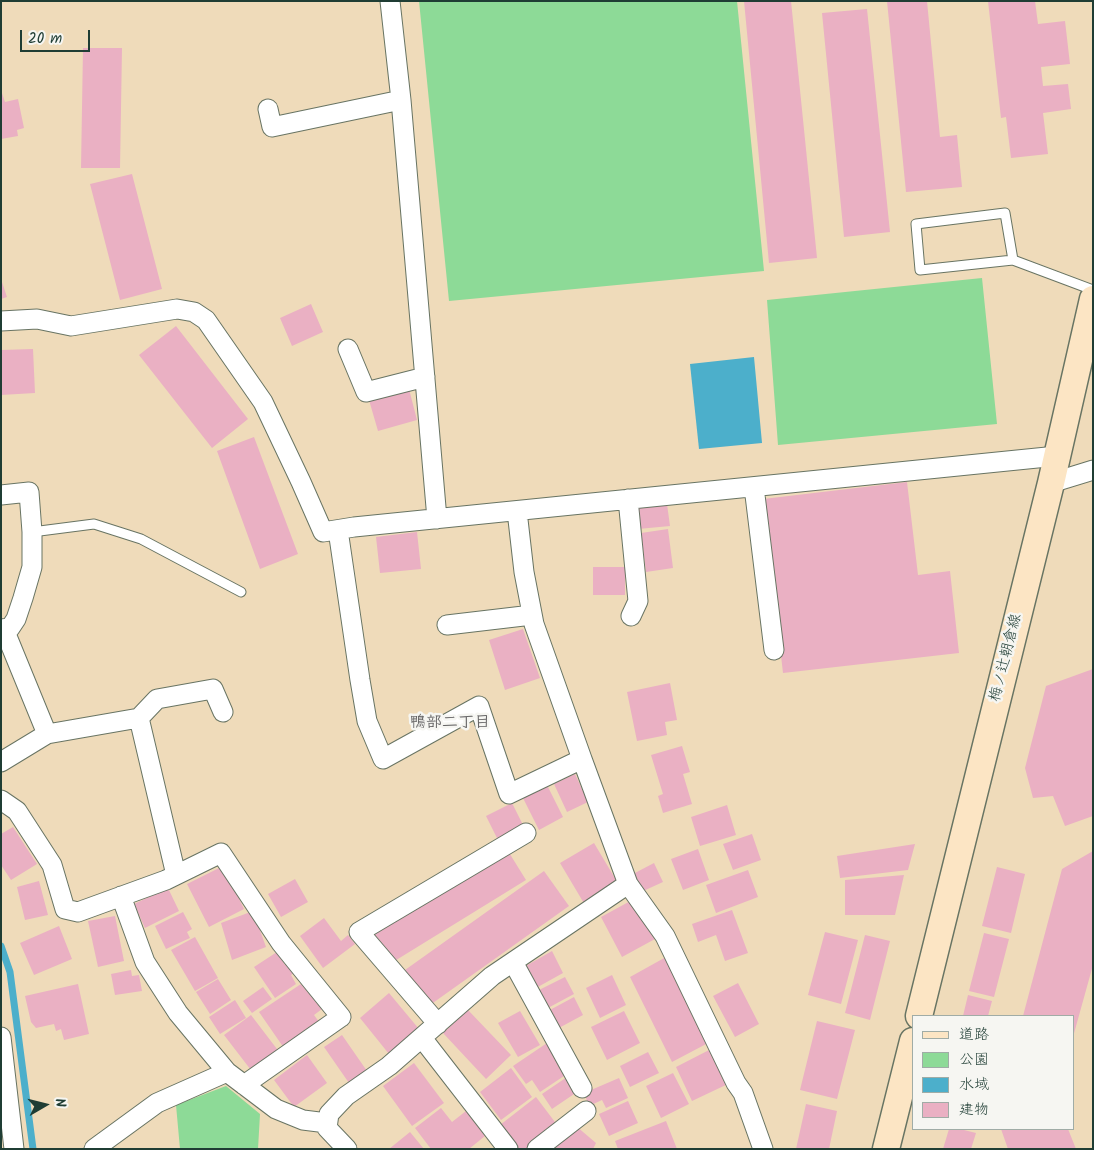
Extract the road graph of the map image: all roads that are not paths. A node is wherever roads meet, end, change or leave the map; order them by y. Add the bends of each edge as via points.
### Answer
1 (390, 1) edge
2 (400, 100) junction
3 (268, 109) dead end
4 (1013, 260) junction
5 (1093, 290) edge
6 (1093, 299) edge
7 (1, 321) edge
8 (348, 349) dead end
9 (425, 376) junction
10 (1057, 456) junction
11 (1093, 470) edge
12 (1051, 483) junction
13 (754, 487) junction
14 (1, 495) edge
15 (628, 499) junction
16 (517, 511) junction
17 (437, 519) junction
18 (338, 530) junction
19 (32, 532) junction
20 (241, 592) dead end
21 (532, 614) junction
22 (631, 616) dead end
23 (446, 625) dead end
24 (3, 629) edge
25 (774, 650) dead end
26 (223, 712) dead end
27 (139, 718) junction
28 (47, 734) junction
29 (582, 759) junction
30 (1, 762) edge
31 (1, 800) edge
32 (526, 833) dead end
33 (176, 875) junction
34 (628, 884) junction
35 (121, 896) junction
36 (513, 962) junction
37 (919, 1015) edge
38 (438, 1024) junction
39 (1, 1037) edge
40 (422, 1038) junction
41 (912, 1045) edge
42 (227, 1072) junction
43 (244, 1085) junction
44 (582, 1088) dead end
45 (586, 1111) dead end
46 (327, 1123) junction
47 (14, 1149) edge
48 (94, 1149) edge
49 (347, 1149) edge
50 (508, 1149) edge
51 (538, 1149) edge
52 (764, 1149) edge
53 (886, 1149) edge

1 - 2 street
2 - 3 street via 272,127
2 - 9 street
4 - 4 lane via 920,270 916,224 1005,213
4 - 5 lane
6 - 10 main road, 梅ノ辻朝倉線
7 - 18 street via 37,318 71,326 177,309 194,312 206,320 262,402 323,532
8 - 9 street via 366,392
9 - 17 street
10 - 12 main road, 梅ノ辻朝倉線
10 - 13 street
11 - 12 street
12 - 37 main road, 梅ノ辻朝倉線
13 - 15 street
13 - 25 street
14 - 19 street via 28,492
15 - 16 street
15 - 22 street via 638,601
16 - 17 street
16 - 21 street
17 - 18 street
18 - 29 street via 367,721 384,759 479,706 509,794
19 - 20 lane via 94,524 141,539
19 - 24 street via 32,567 24,598 10,628
21 - 23 street
21 - 29 street
24 - 28 street
26 - 27 street via 213,689 158,699
27 - 28 street
27 - 33 street
28 - 30 street
29 - 34 street
31 - 35 street via 16,811 52,865 65,909 78,912
32 - 38 street via 359,932
33 - 35 street
33 - 43 street via 220,853 280,943 341,1017
34 - 36 street
34 - 52 street via 665,936 743,1093
35 - 42 street via 145,962 178,1013
36 - 38 street via 492,976
36 - 44 street
38 - 40 street
39 - 47 street
40 - 46 street via 390,1066 346,1096 329,1114
40 - 50 street
41 - 53 main road
42 - 43 street
42 - 48 street via 157,1103
43 - 46 street via 276,1109 303,1120
45 - 51 street
46 - 49 street via 326,1128

